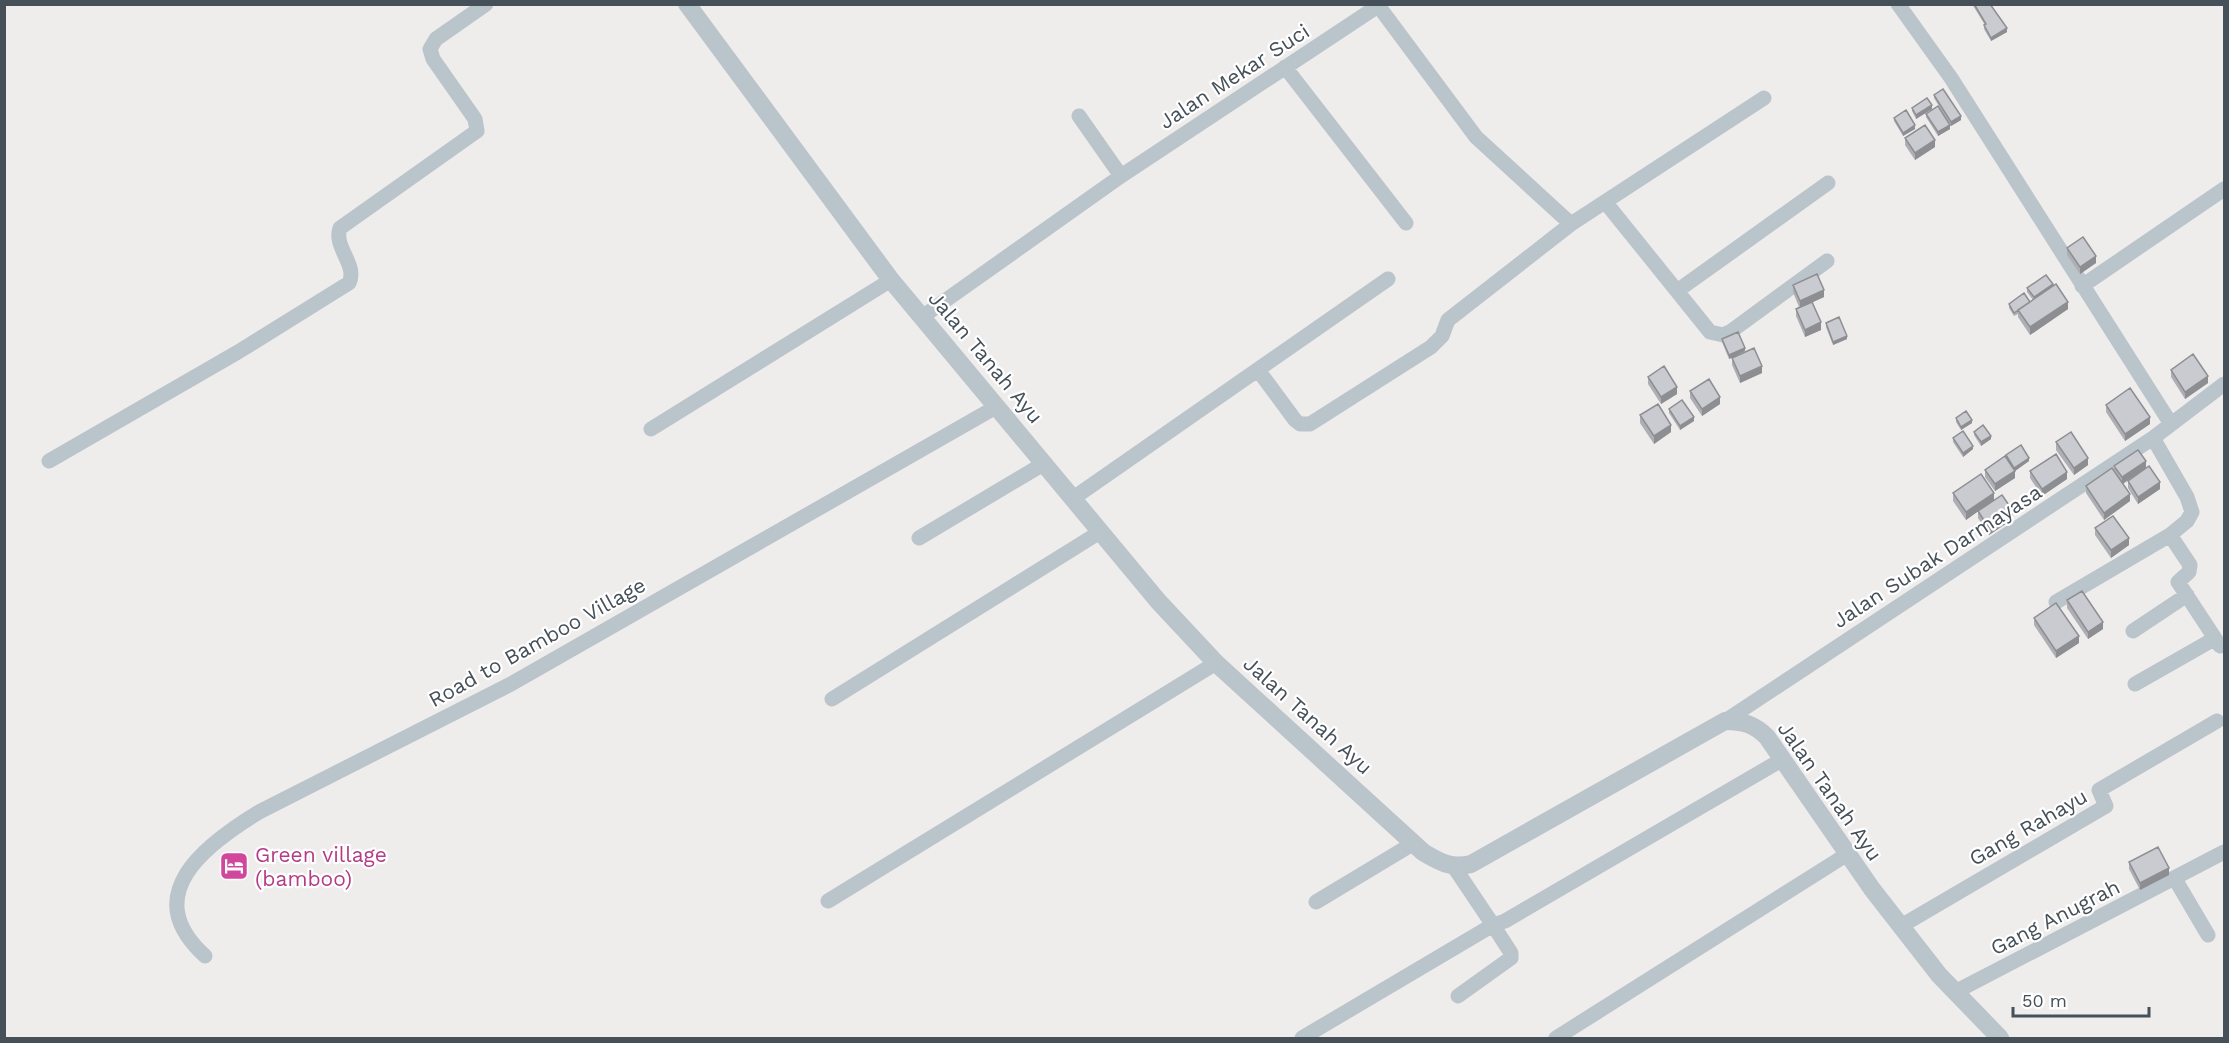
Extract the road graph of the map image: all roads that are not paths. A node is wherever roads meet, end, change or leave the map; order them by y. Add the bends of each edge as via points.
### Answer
1 (486, 4) edge
2 (687, 4) edge
3 (1898, 4) edge
4 (1379, 5) edge
5 (1286, 67) junction
6 (1764, 98) dead end
7 (1079, 116) dead end
8 (1121, 176) junction
9 (1828, 183) dead end
10 (2224, 189) edge
11 (1606, 203) junction
12 (1406, 223) dead end
13 (1571, 224) junction
14 (1827, 261) dead end
15 (1388, 279) dead end
16 (891, 280) junction
17 (2082, 286) junction
18 (1677, 291) junction
19 (922, 317) junction
20 (1258, 370) junction
21 (2224, 384) edge
22 (996, 407) junction
23 (2171, 424) junction
24 (651, 429) dead end
25 (2153, 438) junction
26 (49, 461) dead end
27 (1045, 463) junction
28 (1072, 499) junction
29 (1100, 532) junction
30 (2170, 535) junction
31 (919, 538) dead end
32 (2187, 595) junction
33 (2056, 602) edge
34 (2133, 631) dead end
35 (1216, 663) junction
36 (2135, 684) dead end
37 (831, 699) dead end
38 (1725, 721) junction
39 (2217, 721) dead end
40 (1783, 759) junction
41 (1414, 843) junction
42 (2224, 852) edge
43 (1846, 855) junction
44 (1454, 867) junction
45 (2175, 879) junction
46 (828, 902) dead end
47 (1316, 902) dead end
48 (1493, 925) junction
49 (1901, 926) junction
50 (2208, 935) dead end
51 (205, 956) dead end
52 (1955, 992) junction
53 (1458, 996) dead end
54 (1302, 1038) edge
55 (1556, 1038) edge
56 (2000, 1038) edge

1 - 26 street via 436,39 430,49 476,119 477,131 340,228 337,238 351,273 349,283
2 - 16 street, Jalan Tanah Ayu
3 - 17 street via 1951,78
4 - 5 street, Jalan Mekar Suci
4 - 13 street, Jalan Mekar Suci via 1476,137
5 - 8 street, Jalan Mekar Suci
5 - 12 street
6 - 11 street
7 - 8 street
8 - 19 street, Jalan Mekar Suci
9 - 18 street
10 - 17 street
11 - 13 street
11 - 18 street
13 - 20 street via 1448,320 1442,336 1431,347 1310,424 1295,420
14 - 18 street via 1723,335 1710,332
15 - 20 street
16 - 19 street, Jalan Tanah Ayu
16 - 24 street
17 - 23 street
19 - 22 street, Jalan Tanah Ayu
20 - 28 street
21 - 23 street, Jalan Subak Darmayasa
22 - 27 street, Jalan Tanah Ayu
22 - 51 street, Road to Bamboo Village via 511,684 234,828 194,864 180,882 175,903 184,932
23 - 25 street, Jalan Subak Darmayasa
25 - 30 street via 2192,512
25 - 38 street, Jalan Subak Darmayasa
27 - 28 street, Jalan Tanah Ayu
27 - 31 street
28 - 29 street, Jalan Tanah Ayu
29 - 35 street, Jalan Tanah Ayu
29 - 37 street
30 - 32 street via 2190,565 2189,572 2178,582
30 - 33 street
32 - 34 street
32 - 36 street via 2217,642
35 - 41 street, Jalan Tanah Ayu
35 - 46 street
38 - 40 street, Jalan Tanah Ayu via 1744,722 1757,728
38 - 44 street via 1486,857
39 - 49 street, Gang Rahayu via 2099,790 2106,806
40 - 43 street, Jalan Tanah Ayu
40 - 48 street via 1525,912
41 - 44 street, Jalan Tanah Ayu via 1436,860
41 - 47 street
42 - 45 street, Gang Anugrah
43 - 49 street, Jalan Tanah Ayu
43 - 55 street
44 - 48 street
45 - 50 street
45 - 52 street, Gang Anugrah
48 - 53 street via 1511,952 1510,958
48 - 54 street
49 - 52 street, Jalan Tanah Ayu
52 - 56 street, Jalan Tanah Ayu

